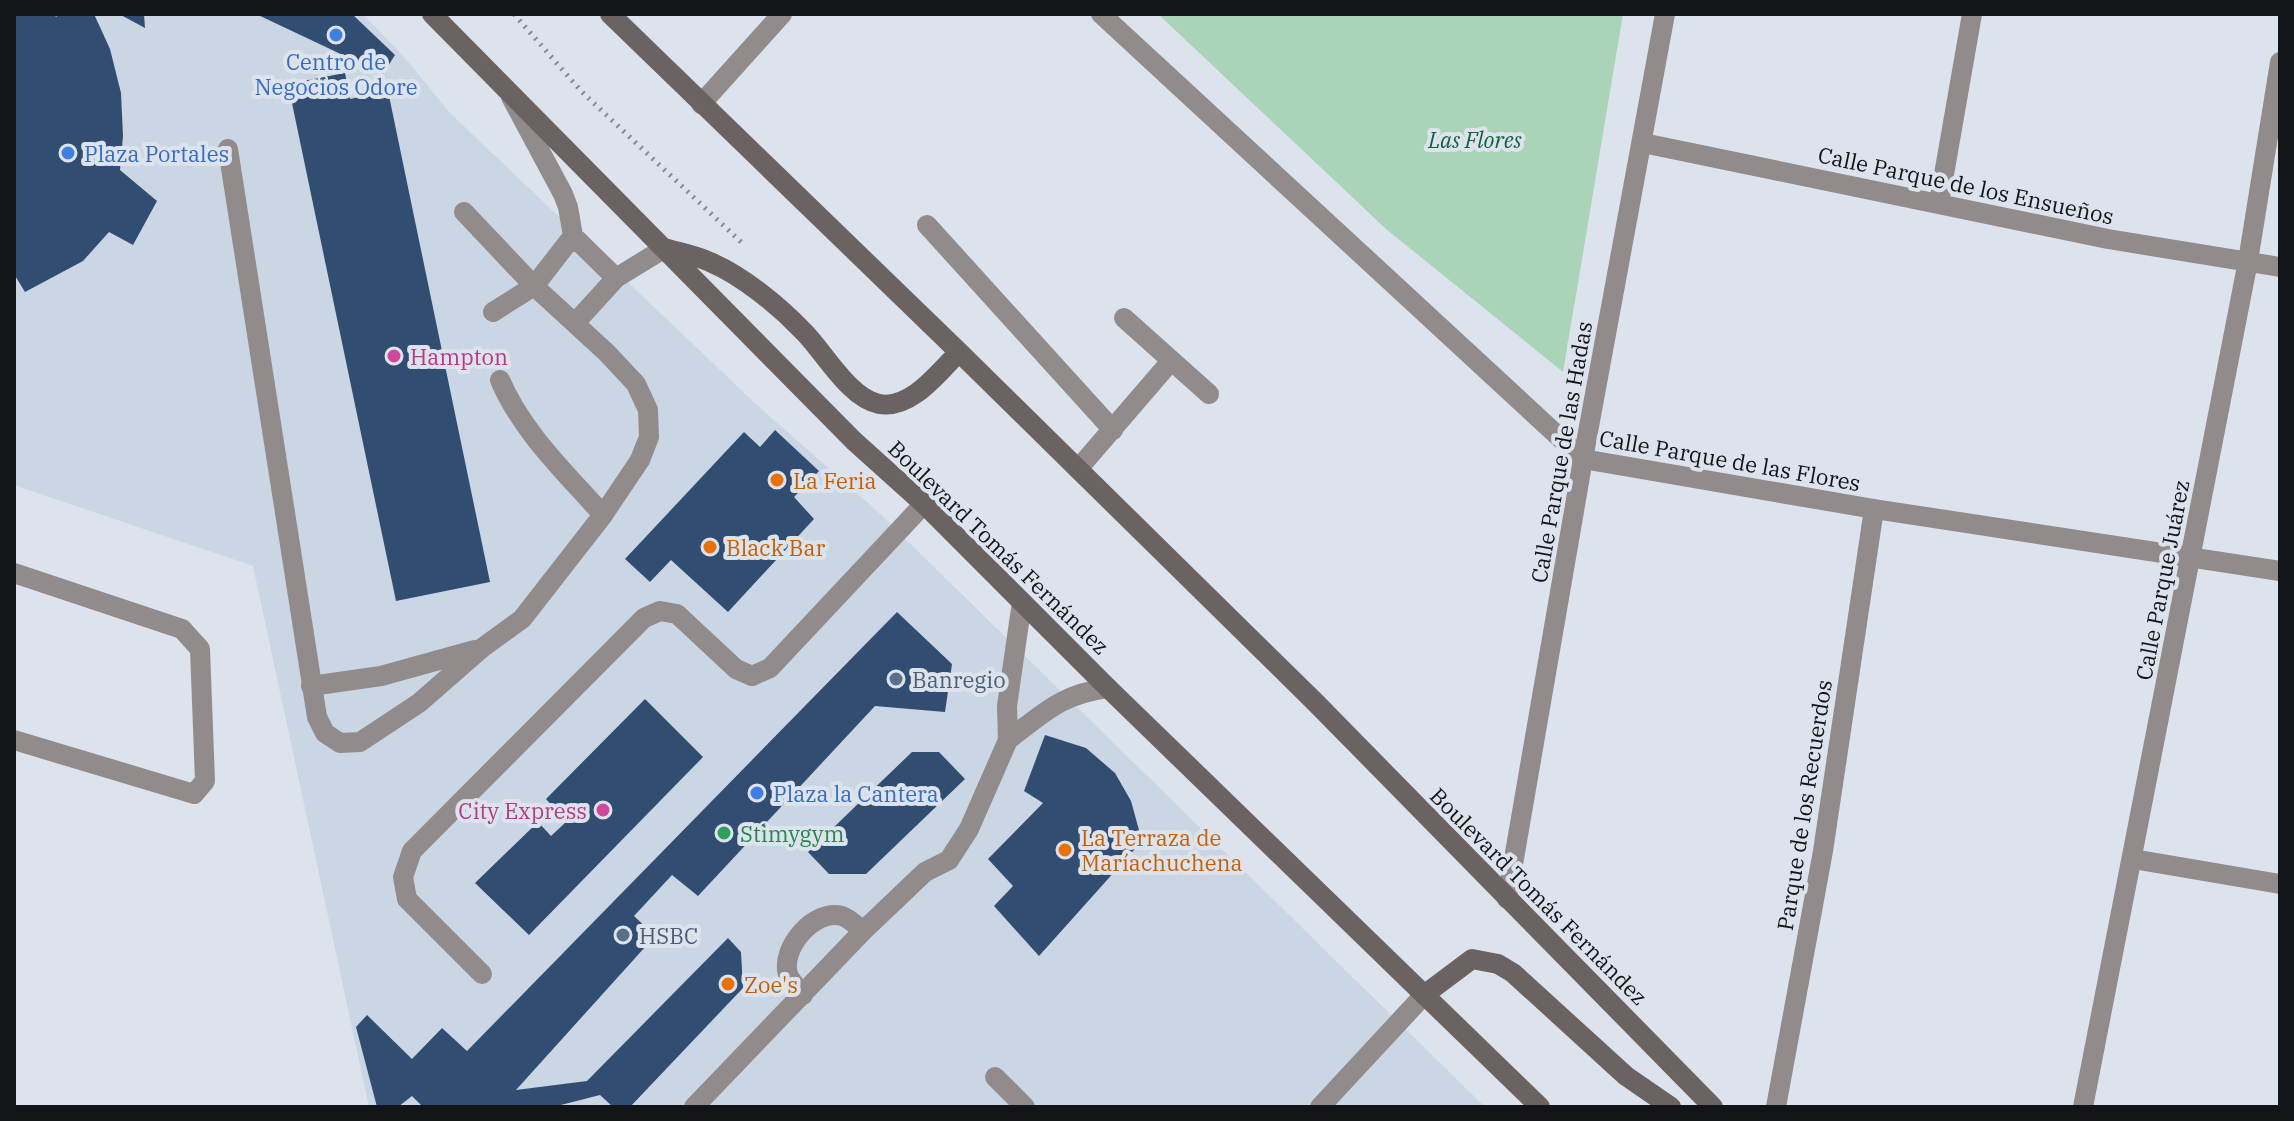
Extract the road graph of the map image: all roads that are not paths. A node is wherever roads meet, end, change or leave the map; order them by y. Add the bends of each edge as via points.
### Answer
1 (432, 14) edge
2 (610, 14) edge
3 (782, 14) edge
4 (1101, 14) edge
5 (1665, 14) edge
6 (1972, 14) edge
7 (2280, 62) edge
8 (503, 83) junction
9 (701, 104) junction
10 (1643, 143) junction
11 (228, 149) dead end
12 (1939, 203) junction
13 (464, 212) dead end
14 (927, 225) dead end
15 (573, 236) junction
16 (665, 248) junction
17 (2248, 261) junction
18 (2280, 267) edge
19 (616, 278) junction
20 (534, 286) junction
21 (493, 312) dead end
22 (1124, 318) dead end
23 (575, 323) junction
24 (959, 352) junction
25 (1171, 361) junction
26 (500, 380) dead end
27 (1209, 394) dead end
28 (1113, 430) junction
29 (1583, 459) junction
30 (1078, 469) junction
31 (924, 504) junction
32 (1874, 509) junction
33 (603, 515) junction
34 (2191, 556) junction
35 (2280, 571) edge
36 (14, 573) edge
37 (1022, 602) junction
38 (482, 648) junction
39 (311, 686) junction
40 (1108, 688) junction
41 (14, 740) edge
42 (1008, 740) junction
43 (2133, 859) junction
44 (2280, 884) edge
45 (1507, 899) junction
46 (863, 931) junction
47 (482, 974) dead end
48 (803, 995) junction
49 (1424, 995) junction
50 (995, 1077) dead end
51 (694, 1107) edge
52 (1025, 1107) edge
53 (1320, 1107) edge
54 (1540, 1107) edge
55 (1671, 1107) edge
56 (1713, 1107) edge
57 (1776, 1107) edge
58 (2083, 1107) edge

1 - 8 main road, Boulevard Tomás Fernández
2 - 9 main road, Boulevard Tomás Fernández
3 - 9 street
4 - 29 street, Calle Parque de las Flores
5 - 10 street, Calle Parque de las Hadas
6 - 12 street
7 - 17 street, Calle Parque Juárez
8 - 15 street via 563,194
8 - 16 main road, Boulevard Tomás Fernández
9 - 24 main road, Boulevard Tomás Fernández
10 - 12 street, Calle Parque de los Ensueños
10 - 29 street, Calle Parque de las Hadas
11 - 39 street
12 - 17 street, Calle Parque de los Ensueños via 2108,239
13 - 20 street
14 - 28 street
15 - 19 street
15 - 20 street
16 - 19 street
16 - 24 main road via 710,262 740,280 803,331 854,389 879,404 907,399
16 - 31 main road, Boulevard Tomás Fernández via 854,441
17 - 18 street, Calle Parque de los Ensueños
17 - 34 street, Calle Parque Juárez
19 - 23 street
20 - 21 street
20 - 23 street
22 - 25 street
23 - 33 street via 636,384 648,410 649,437 640,460
24 - 30 main road, Boulevard Tomás Fernández
25 - 27 street
25 - 28 street
26 - 33 street via 533,435
28 - 30 street
29 - 32 street, Calle Parque de las Flores
29 - 45 street, Calle Parque de las Hadas
30 - 45 main road, Boulevard Tomás Fernández
31 - 37 main road, Boulevard Tomás Fernández
31 - 47 street via 770,668 752,676 736,669 677,614 660,611 644,618 412,851 403,877 407,899
32 - 34 street, Calle Parque de las Flores
32 - 57 street, Parque de los Recuerdos via 1823,851
33 - 38 street via 522,619
34 - 35 street, Calle Parque de las Flores
34 - 43 street, Calle Parque Juárez
36 - 41 street via 182,629 200,649 205,781 194,794
37 - 40 main road, Boulevard Tomás Fernández
37 - 42 street
38 - 39 street via 381,676
38 - 39 street via 419,703 360,742 340,743 325,733
40 - 42 street via 1066,697
40 - 49 main road, Boulevard Tomás Fernández
42 - 46 street via 969,829 949,860 925,872
43 - 44 street
43 - 58 street, Calle Parque Juárez
45 - 56 main road, Boulevard Tomás Fernández
46 - 48 street
46 - 48 street via 844,916 824,917 794,941 788,975
48 - 51 street
49 - 53 street
49 - 54 main road, Boulevard Tomás Fernández
49 - 55 main road via 1472,959 1498,964 1626,1076
50 - 52 street

